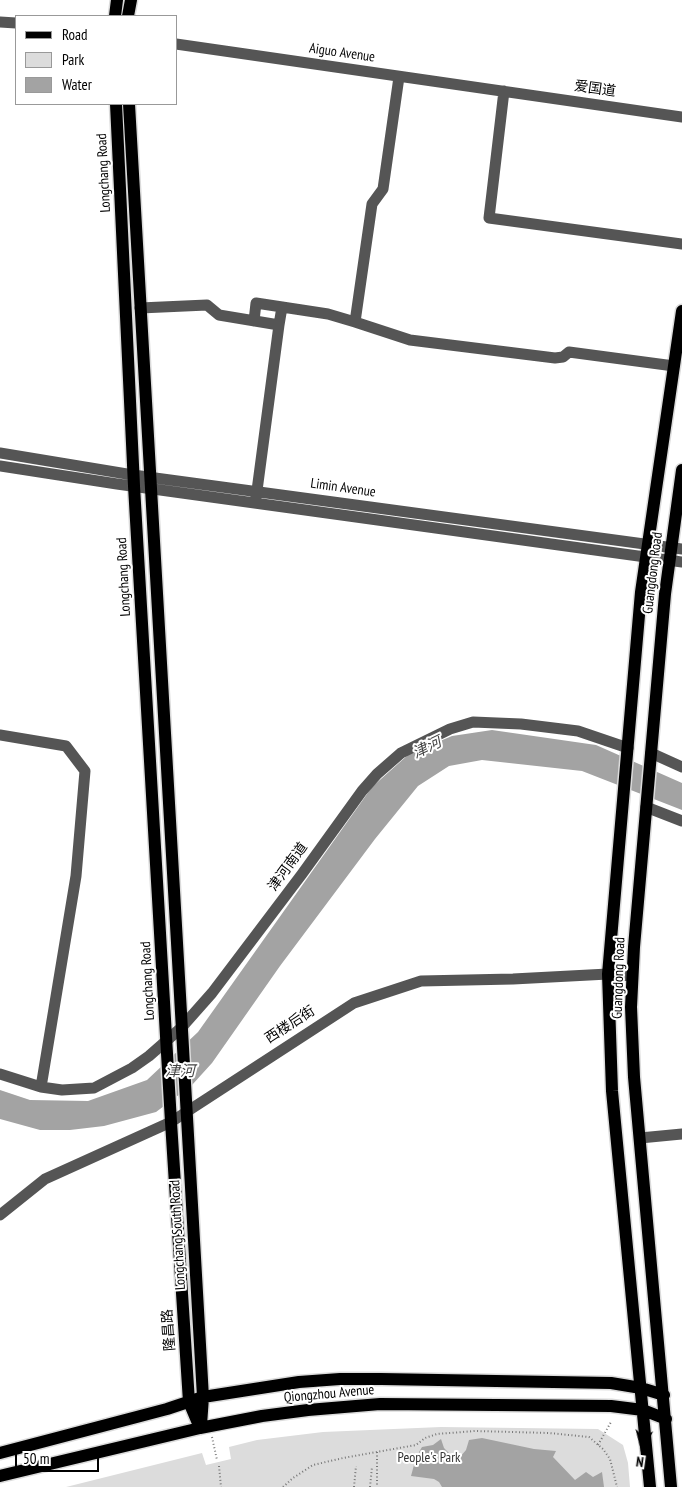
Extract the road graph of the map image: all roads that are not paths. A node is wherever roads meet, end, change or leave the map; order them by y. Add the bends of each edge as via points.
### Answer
1 (117, 0) edge
2 (130, 0) edge
3 (115, 15) edge
4 (128, 15) edge
5 (0, 22) edge
6 (15, 24) edge
7 (178, 44) edge
8 (400, 76) junction
9 (504, 91) junction
10 (116, 105) edge
11 (129, 105) edge
12 (682, 117) edge
13 (682, 244) edge
14 (282, 307) junction
15 (140, 308) junction
16 (682, 311) edge
17 (254, 321) junction
18 (355, 322) junction
19 (279, 325) junction
20 (674, 366) junction
21 (0, 453) edge
22 (0, 466) edge
23 (682, 470) edge
24 (134, 480) junction
25 (152, 482) junction
26 (256, 497) junction
27 (647, 550) junction
28 (674, 552) edge
29 (682, 562) edge
30 (0, 735) edge
31 (628, 748) junction
32 (651, 753) junction
33 (682, 767) edge
34 (646, 807) junction
35 (682, 821) edge
36 (608, 974) junction
37 (632, 976) junction
38 (181, 1028) junction
39 (182, 1041) joint
40 (167, 1045) junction
41 (0, 1074) edge
42 (41, 1087) junction
43 (185, 1107) junction
44 (170, 1117) junction
45 (682, 1134) edge
46 (640, 1138) junction
47 (0, 1215) edge
48 (640, 1388) junction
49 (664, 1395) junction
50 (203, 1397) junction
51 (189, 1402) junction
52 (643, 1410) junction
53 (666, 1419) junction
54 (205, 1427) junction
55 (0, 1453) edge
56 (0, 1476) edge
57 (650, 1487) edge
58 (671, 1487) edge

1 - 3 main road
2 - 4 main road
5 - 6 street
7 - 8 street, Aiguo Avenue
8 - 9 street, Aiguo Avenue
8 - 18 street via 383,188 372,204
9 - 12 street, 爱国道
9 - 13 street via 489,218
10 - 24 main road, Longchang Road
11 - 15 main road, Longchang Road
14 - 17 street via 256,303
14 - 18 street
14 - 19 street
15 - 17 street via 207,305 220,315
15 - 25 main road, Longchang Road
16 - 20 main road, Guangdong Road
17 - 19 street
18 - 20 street via 410,340 555,358 569,352
19 - 26 street
20 - 27 main road, Guangdong Road
21 - 24 street, Limin Avenue
22 - 24 street, Limin Avenue
23 - 28 main road, Guangdong Road
24 - 25 street, Limin Avenue
24 - 40 main road, Longchang Road
25 - 26 street, Limin Avenue
25 - 38 main road, Longchang Road
26 - 27 street, Limin Avenue
27 - 28 street, Limin Avenue
27 - 31 main road, Guangdong Road
28 - 29 street, Limin Avenue
28 - 32 main road, Guangdong Road
30 - 42 street via 66,746 85,771 76,876
31 - 36 main road, Guangdong Road
31 - 38 street, 津河南道 via 578,731 473,722 450,729 401,753 362,791 228,973
32 - 33 street
32 - 34 main road, Guangdong Road
34 - 35 street
34 - 37 main road, Guangdong Road
36 - 37 street, 西楼后街
36 - 43 street, 西楼后街 via 421,981 354,1003
36 - 48 main road, Guangdong Road via 612,1091
37 - 46 main road, Guangdong Road via 634,1077
38 - 39 main road, Longchang Road
38 - 40 street, 津河南道
39 - 43 main road, Longchang South Road
40 - 42 street, 津河南道 via 94,1088 62,1090
40 - 44 main road, 隆昌路
41 - 42 street, 津河南道
43 - 44 street, 西楼后街
43 - 50 main road, Longchang South Road
44 - 47 street, 西楼后街 via 45,1180
44 - 51 main road, 隆昌路
45 - 46 street
46 - 49 main road, Guangdong Road
48 - 49 main road, Qiongzhou Avenue
48 - 50 main road, Qiongzhou Avenue via 611,1383 340,1379
48 - 52 main road, Guangdong Road
49 - 53 main road, Guangdong Road
50 - 51 main road, Qiongzhou Avenue
50 - 54 main road, Longchang South Road
51 - 54 main road, 隆昌路
51 - 55 main road, Qiongzhou Avenue
52 - 53 main road, Qiongzhou Avenue
52 - 54 main road, Qiongzhou Avenue via 611,1406 380,1404 262,1416
52 - 57 main road, Guangdong Road
53 - 58 main road, Guangdong Road
54 - 56 main road, Qiongzhou Avenue

